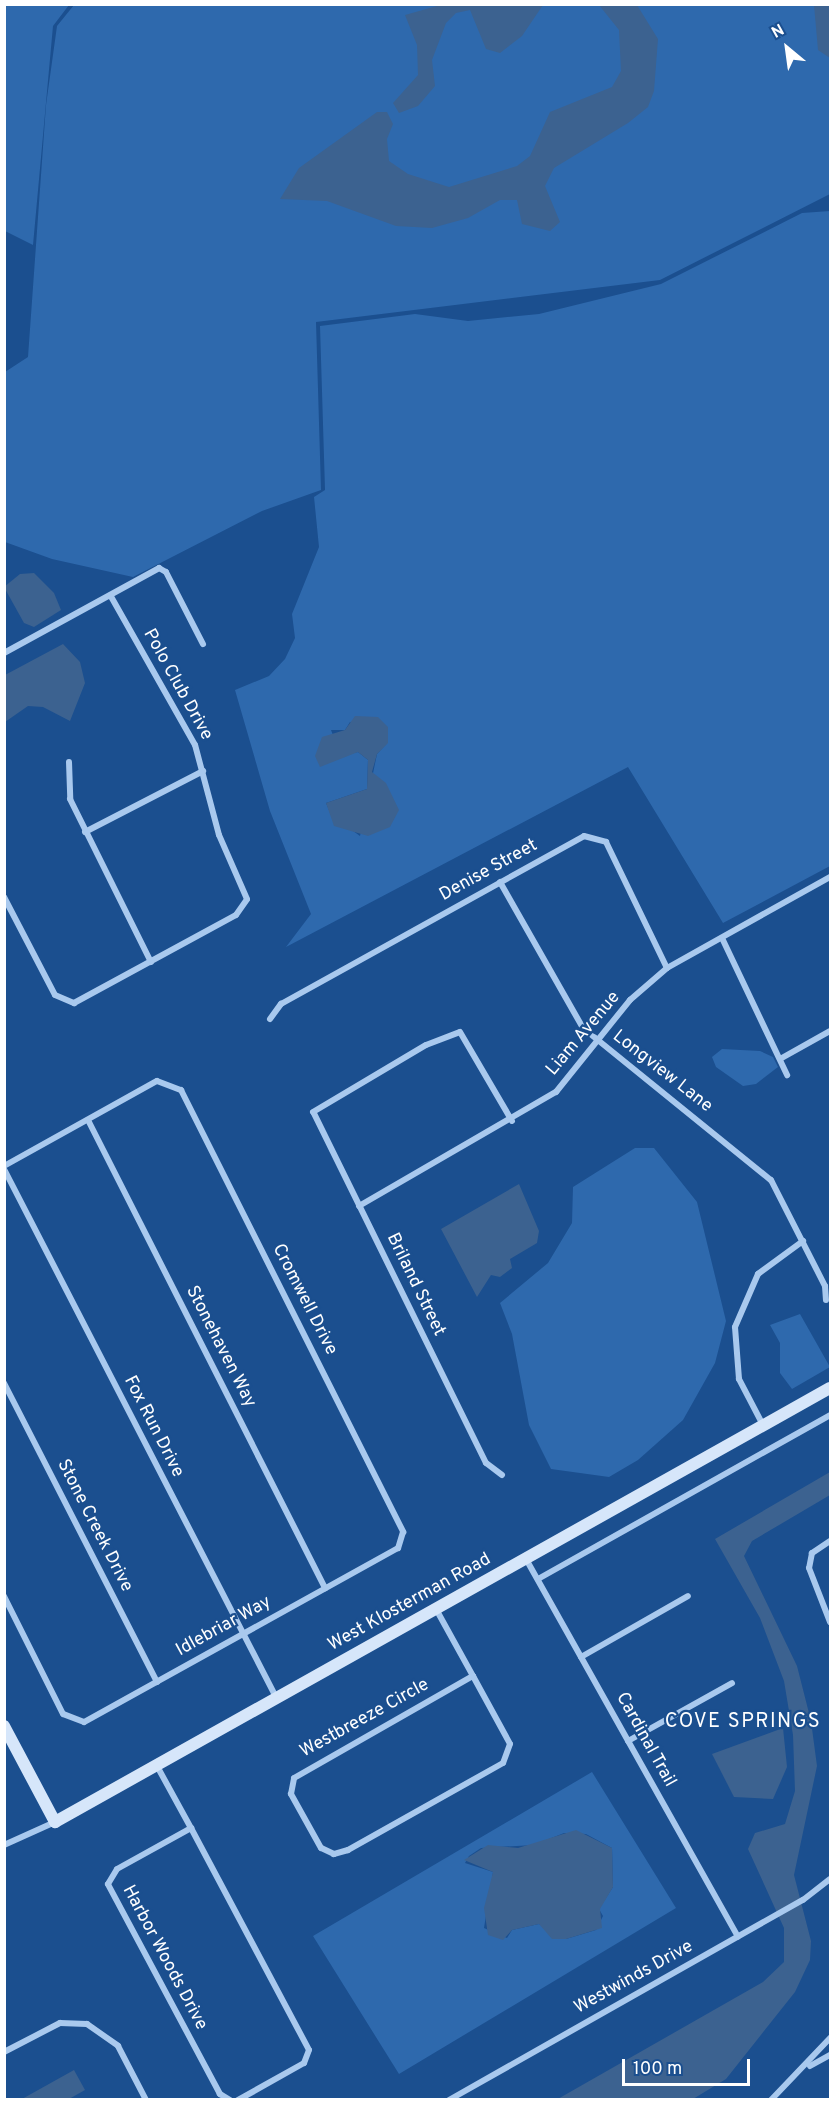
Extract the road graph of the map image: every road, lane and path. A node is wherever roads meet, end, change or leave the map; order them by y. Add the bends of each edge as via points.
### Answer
1 (110, 595) junction
2 (203, 644) dead end
3 (4, 653) edge
4 (69, 762) dead end
5 (203, 771) junction
6 (85, 832) junction
7 (831, 877) edge
8 (500, 882) junction
9 (4, 897) edge
10 (722, 938) junction
11 (151, 962) junction
12 (667, 968) junction
13 (270, 1019) dead end
14 (831, 1030) edge
15 (598, 1041) junction
16 (780, 1059) junction
17 (787, 1075) dead end
18 (88, 1120) junction
19 (512, 1120) junction
20 (4, 1167) edge
21 (359, 1206) junction
22 (803, 1241) junction
23 (826, 1300) dead end
24 (4, 1383) edge
25 (831, 1388) edge
26 (831, 1415) edge
27 (763, 1425) junction
28 (502, 1475) dead end
29 (831, 1541) edge
30 (398, 1548) joint
31 (526, 1559) junction
32 (537, 1579) junction
33 (325, 1588) junction
34 (4, 1596) edge
35 (688, 1596) dead end
36 (436, 1609) junction
37 (831, 1622) edge
38 (242, 1635) junction
39 (580, 1657) junction
40 (473, 1676) junction
41 (157, 1682) junction
42 (732, 1683) dead end
43 (277, 1698) junction
44 (4, 1726) edge
45 (628, 1741) junction
46 (157, 1766) junction
47 (55, 1822) junction
48 (191, 1828) junction
49 (4, 1845) edge
50 (831, 1879) edge
51 (738, 1937) junction
52 (831, 2038) edge
53 (4, 2052) edge
54 (831, 2055) edge
55 (804, 2069) junction
56 (146, 2100) edge
57 (230, 2100) edge
58 (238, 2100) edge
59 (448, 2100) edge
60 (771, 2100) edge

1 - 2 street via 164,569
1 - 3 street
1 - 5 street, Polo Club Drive via 186,728
4 - 6 street via 68,793
5 - 6 street
5 - 11 street, Polo Club Drive via 219,835 248,894 236,915
6 - 11 street
7 - 10 street, Liam Avenue
8 - 12 street, Denise Street via 580,837 602,839
8 - 13 street, Denise Street via 281,1004
8 - 15 street, Longview Lane via 578,1020
9 - 11 street via 55,995 78,1002
10 - 12 street, Liam Avenue
10 - 16 street
12 - 15 street, Liam Avenue via 630,1000
14 - 16 street
15 - 19 street, Liam Avenue via 556,1092
15 - 22 street, Longview Lane via 765,1173
16 - 17 street
18 - 20 street
18 - 30 street, Cromwell Drive via 157,1081 181,1090 401,1523
18 - 33 street, Stonehaven Way
19 - 21 street, Liam Avenue
19 - 21 street, Briland Street via 460,1032 433,1041 313,1112 315,1124
20 - 38 street, Fox Run Drive
21 - 28 street, Briland Street via 486,1463
22 - 23 street, Longview Lane via 825,1286
22 - 27 street via 758,1274 737,1319 739,1379
24 - 41 street, Stone Creek Drive
25 - 27 street, West Klosterman Road
26 - 32 street
27 - 31 street, West Klosterman Road
29 - 37 street via 812,1553 809,1568
30 - 33 street, Idlebriar Way
31 - 32 street, Cardinal Trail
31 - 36 street, West Klosterman Road
32 - 39 street, Cardinal Trail
33 - 38 street, Idlebriar Way
34 - 41 street, Idlebriar Way via 63,1714 84,1722
35 - 39 street
36 - 40 street
36 - 43 street, West Klosterman Road
38 - 41 street, Idlebriar Way
38 - 43 street, Fox Run Drive
39 - 45 street, Cardinal Trail
40 - 40 street, Westbreeze Circle via 294,1778 291,1794 321,1848 334,1854 348,1850 508,1758 508,1739
42 - 45 street
43 - 46 street, West Klosterman Road
44 - 47 street
45 - 51 street, Cardinal Trail
46 - 47 street, West Klosterman Road
46 - 48 street
47 - 49 street, West Klosterman Road
48 - 57 street, Harbor Woods Drive via 117,1869 108,1884 220,2094
48 - 58 street via 309,2050 304,2063
50 - 51 street, Westwinds Drive via 803,1900
51 - 59 street, Westwinds Drive
52 - 55 street
53 - 56 street via 60,2023 92,2026 118,2046
54 - 55 street
55 - 60 street

